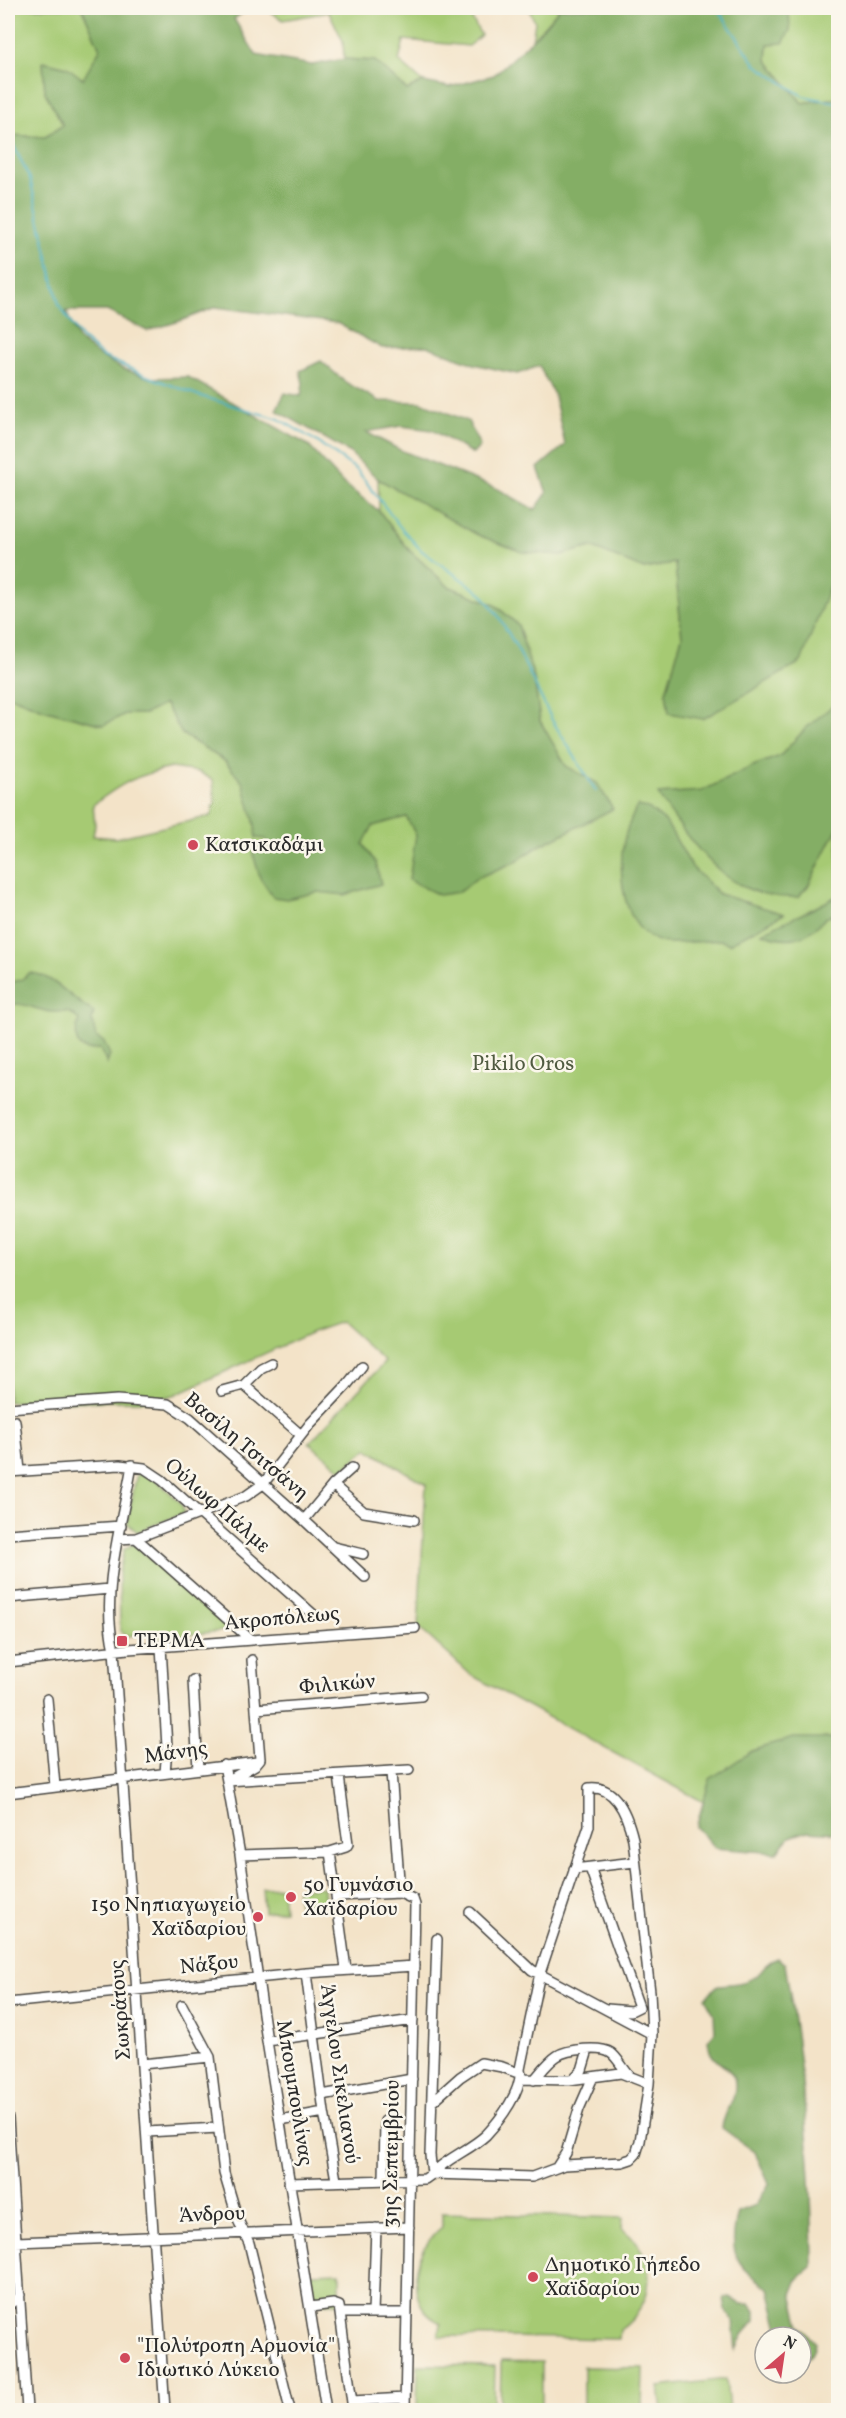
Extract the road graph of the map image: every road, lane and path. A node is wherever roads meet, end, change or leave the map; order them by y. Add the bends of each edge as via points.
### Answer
1 (270, 1364) dead end
2 (362, 1366) dead end
3 (244, 1385) junction
4 (222, 1391) dead end
5 (8, 1408) edge
6 (15, 1421) dead end
7 (301, 1435) junction
8 (132, 1465) junction
9 (352, 1468) dead end
10 (20, 1471) junction
11 (8, 1472) edge
12 (263, 1484) junction
13 (333, 1485) junction
14 (199, 1512) junction
15 (304, 1520) junction
16 (414, 1520) dead end
17 (121, 1526) junction
18 (8, 1534) edge
19 (136, 1538) junction
20 (118, 1539) junction
21 (332, 1546) junction
22 (363, 1554) dead end
23 (365, 1577) dead end
24 (110, 1589) junction
25 (8, 1598) edge
26 (314, 1614) dead end
27 (415, 1628) dead end
28 (251, 1640) junction
29 (161, 1647) junction
30 (114, 1650) junction
31 (252, 1660) dead end
32 (8, 1662) edge
33 (193, 1680) dead end
34 (421, 1696) dead end
35 (47, 1698) dead end
36 (256, 1709) junction
37 (259, 1761) junction
38 (224, 1765) junction
39 (198, 1768) junction
40 (409, 1770) dead end
41 (391, 1772) junction
42 (165, 1773) junction
43 (339, 1776) junction
44 (123, 1778) junction
45 (227, 1781) junction
46 (55, 1786) junction
47 (8, 1793) edge
48 (330, 1852) junction
49 (240, 1855) junction
50 (635, 1862) junction
51 (590, 1868) junction
52 (574, 1869) junction
53 (400, 1893) junction
54 (337, 1896) junction
55 (470, 1912) dead end
56 (437, 1939) dead end
57 (414, 1966) junction
58 (346, 1970) junction
59 (540, 1972) junction
60 (306, 1973) junction
61 (258, 1978) junction
62 (137, 1990) junction
63 (8, 2003) edge
64 (182, 2006) dead end
65 (602, 2008) junction
66 (413, 2020) junction
67 (313, 2034) junction
68 (652, 2034) junction
69 (267, 2042) junction
70 (588, 2050) junction
71 (210, 2058) junction
72 (142, 2064) junction
73 (629, 2075) junction
74 (521, 2077) junction
75 (593, 2077) junction
76 (412, 2079) junction
77 (573, 2079) junction
78 (534, 2080) junction
79 (649, 2084) junction
80 (322, 2095) junction
81 (432, 2102) junction
82 (324, 2112) junction
83 (8, 2118) edge
84 (280, 2120) junction
85 (385, 2121) dead end
86 (218, 2128) junction
87 (147, 2132) junction
88 (9, 2163) edge
89 (557, 2168) junction
90 (432, 2174) junction
91 (410, 2178) junction
92 (384, 2179) junction
93 (336, 2180) junction
94 (289, 2183) junction
95 (409, 2227) junction
96 (376, 2228) junction
97 (296, 2230) junction
98 (244, 2232) junction
99 (154, 2235) junction
100 (16, 2242) junction
101 (20, 2295) junction
102 (8, 2306) edge
103 (311, 2307) junction
104 (340, 2310) junction
105 (373, 2313) junction
106 (407, 2313) junction
107 (405, 2398) junction
108 (353, 2406) edge
109 (27, 2410) edge
110 (165, 2410) edge
111 (290, 2410) edge
112 (326, 2410) edge
113 (405, 2410) edge

1 - 3 street
2 - 7 street
3 - 4 street
3 - 7 street
5 - 12 street, Βασίλη Τσιτσάνη via 117,1400 168,1404 190,1418
6 - 10 street
7 - 12 street
8 - 10 street, Ούλωφ Πάλμε
8 - 14 street, Ούλωφ Πάλμε via 154,1473
8 - 17 street, Σωκράτους
9 - 13 street
10 - 11 street, Ούλωφ Πάλμε
12 - 14 street via 246,1496
12 - 15 street, Βασίλη Τσιτσάνη
13 - 15 street
13 - 16 street via 364,1512
14 - 19 street
14 - 26 street, Ούλωφ Πάλμε
15 - 21 street, Βασίλη Τσιτσάνη
17 - 18 street
17 - 20 street, Σωκράτους
19 - 20 street
19 - 28 street
20 - 24 street, Σωκράτους
21 - 22 street
21 - 23 street, Βασίλη Τσιτσάνη
24 - 25 street
24 - 30 street, Σωκράτους
27 - 28 street, Ακροπόλεως
28 - 29 street, Ακροπόλεως
29 - 30 street, Ακροπόλεως
29 - 42 street
30 - 32 street, Ακροπόλεως
30 - 44 street, Σωκράτους
31 - 36 street
33 - 39 street
34 - 36 street, Φιλικών
35 - 46 street
36 - 37 street
37 - 38 street
37 - 45 street
38 - 39 street, Μάνης
38 - 45 street, Μάνης
39 - 42 street, Μάνης
40 - 41 street, Μάνης
41 - 43 street, Μάνης
41 - 53 street
42 - 44 street, Μάνης
43 - 45 street, Μάνης
43 - 48 street via 348,1844
44 - 46 street, Μάνης
44 - 62 street, Σωκράτους
45 - 49 street, Μπουμπουλίνας
46 - 47 street, Μάνης
48 - 49 street
48 - 54 street
49 - 61 street, Μπουμπουλίνας
50 - 51 street
50 - 52 street via 624,1810 612,1796 591,1787 589,1826
50 - 68 street
51 - 52 street
51 - 65 street via 639,2007 631,2011
52 - 59 street
53 - 54 street
53 - 57 street, 3ης Σεπτεμβρίου via 413,1899 415,1905
54 - 58 street
55 - 59 street via 518,1958
56 - 81 street
57 - 58 street, Νάξου
57 - 66 street, 3ης Σεπτεμβρίου
58 - 60 street, Νάξου
59 - 65 street
59 - 74 street
60 - 61 street, Νάξου
60 - 67 street, Άγγελου Σικελιανού
61 - 62 street, Νάξου
61 - 69 street, Μπουμπουλίνας
62 - 63 street, Νάξου
62 - 72 street, Σωκράτους
64 - 71 street
65 - 68 street
66 - 67 street
66 - 76 street, 3ης Σεπτεμβρίου
67 - 69 street
67 - 80 street, Άγγελου Σικελιανού
68 - 79 street
69 - 84 street, Μπουμπουλίνας
70 - 73 street via 613,2054
70 - 77 street via 582,2070
70 - 78 street via 563,2053
71 - 72 street
71 - 86 street
72 - 87 street, Σωκράτους
73 - 75 street
73 - 79 street
74 - 78 street
74 - 81 street via 502,2067 481,2063
74 - 90 street via 513,2099 486,2134
75 - 77 street
75 - 89 street
76 - 80 street
76 - 91 street, 3ης Σεπτεμβρίου
77 - 78 street
79 - 89 street via 640,2141 631,2159
80 - 82 street, Άγγελου Σικελιανού
81 - 90 street
82 - 84 street
82 - 93 street, Άγγελου Σικελιανού
83 - 88 street
84 - 94 street, Μπουμπουλίνας
85 - 92 street
86 - 87 street
86 - 98 street via 224,2173
87 - 99 street, Σωκράτους
88 - 100 street
89 - 90 street via 532,2177
90 - 91 street via 425,2179
91 - 92 street
91 - 95 street, 3ης Σεπτεμβρίου
92 - 93 street
93 - 94 street
94 - 97 street, Μπουμπουλίνας
95 - 96 street, Άνδρου
95 - 106 street, 3ης Σεπτεμβρίου
96 - 97 street, Άνδρου
96 - 105 street
97 - 98 street, Άνδρου
97 - 103 street, Μπουμπουλίνας
98 - 99 street, Άνδρου
98 - 111 street
99 - 100 street, Άνδρου
99 - 110 street, Σωκράτους
100 - 101 street
101 - 102 street
101 - 109 street
103 - 104 street via 333,2304
103 - 112 street, Μπουμπουλίνας
104 - 105 street
104 - 108 street
105 - 106 street
106 - 107 street, 3ης Σεπτεμβρίου
107 - 108 street
107 - 113 street, 3ης Σεπτεμβρίου

